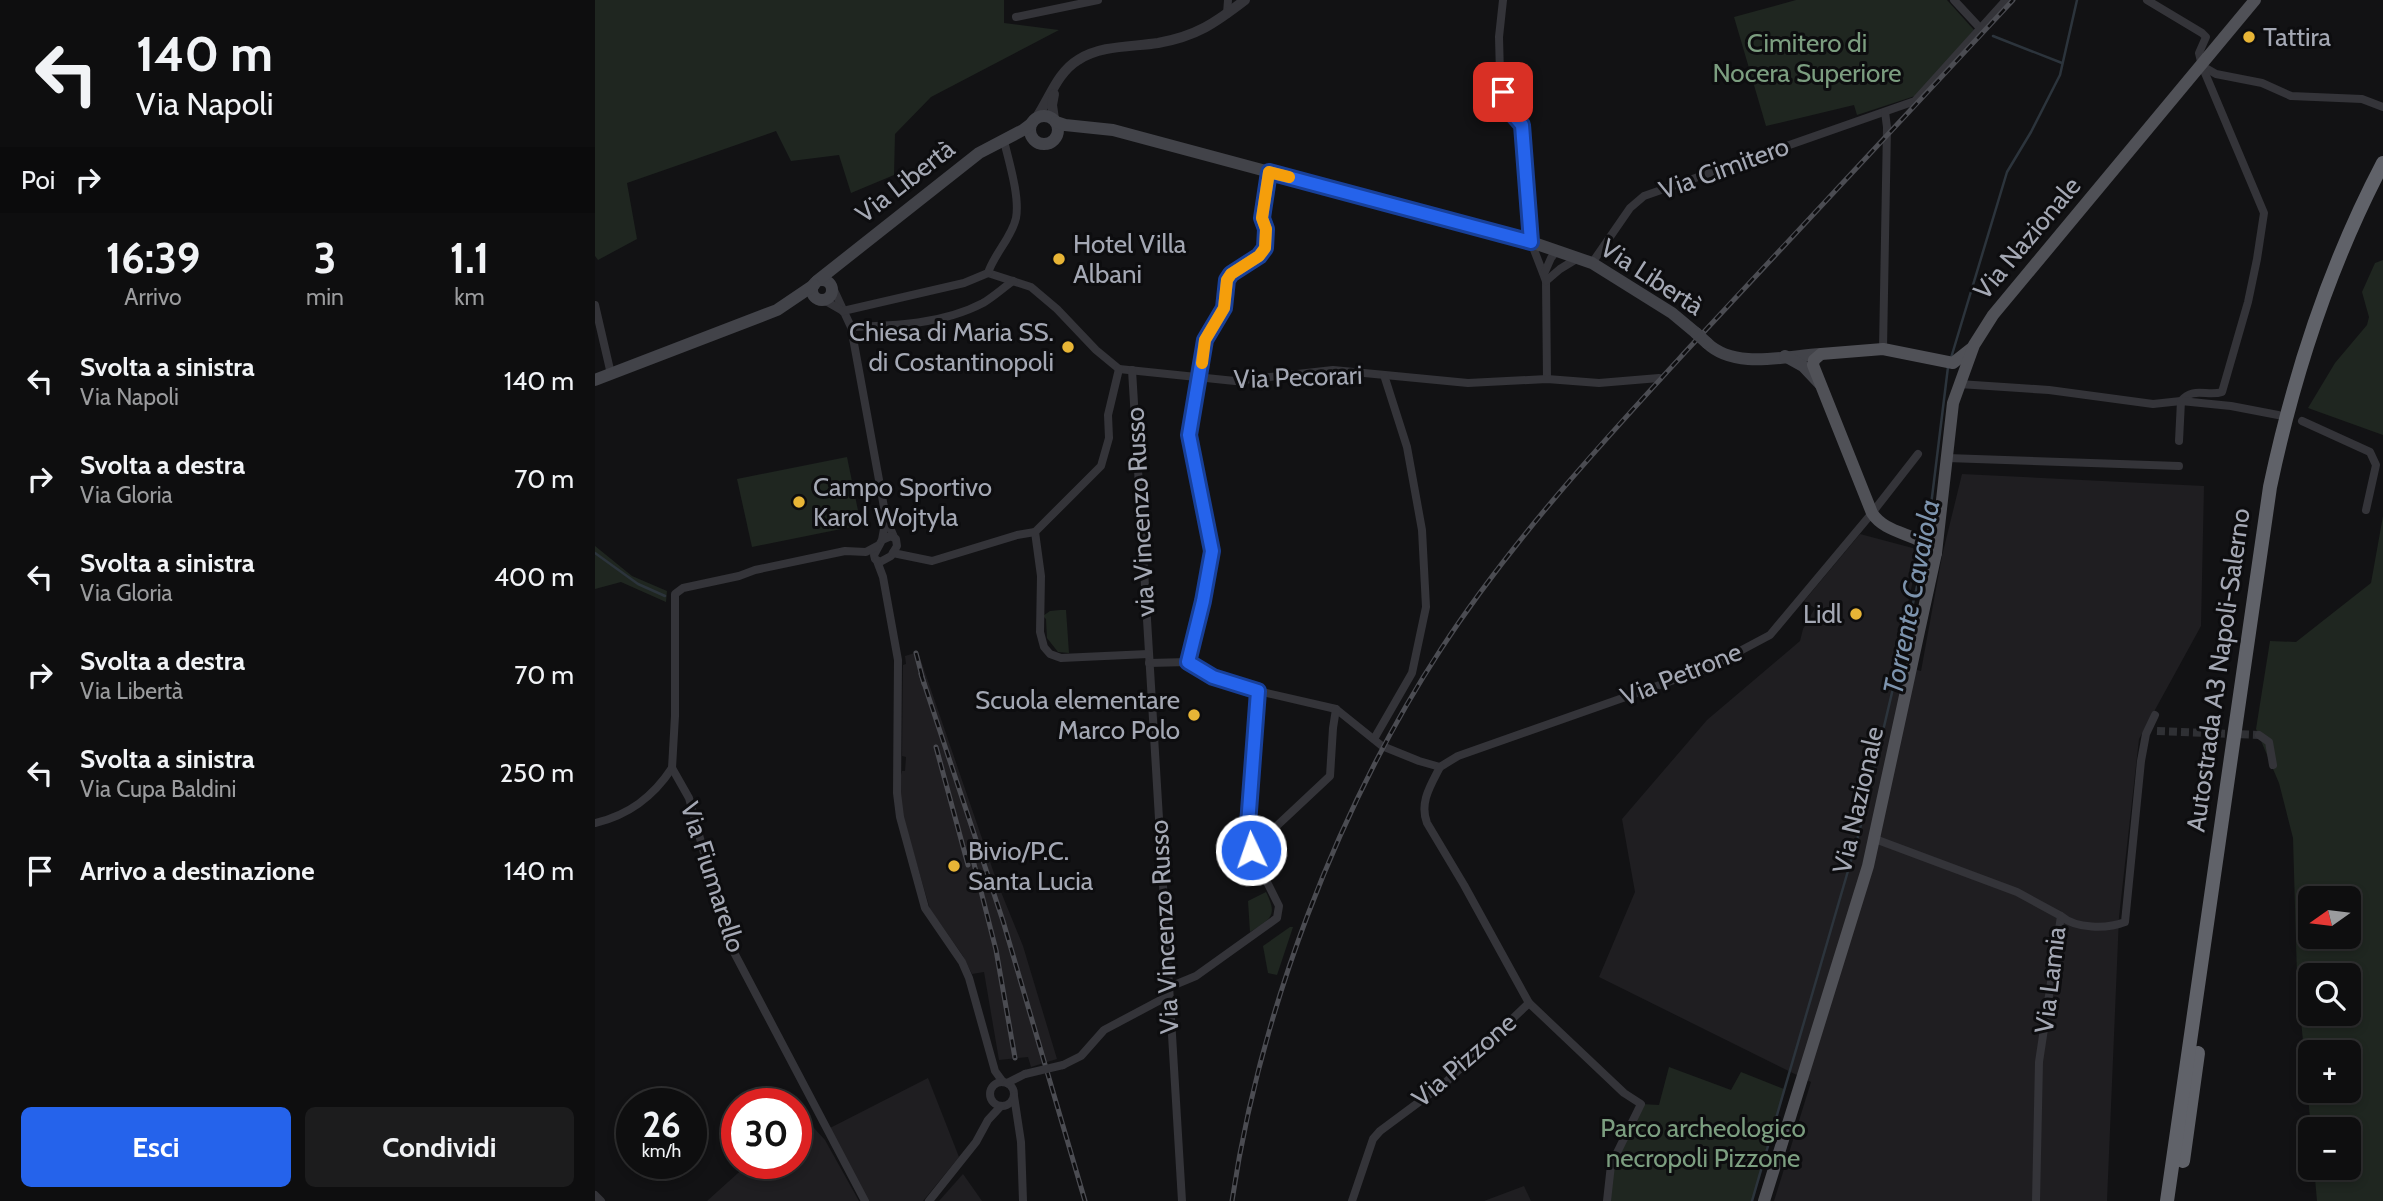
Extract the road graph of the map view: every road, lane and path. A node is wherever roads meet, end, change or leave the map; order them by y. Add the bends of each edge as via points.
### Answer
1 (1098, 0) edge
2 (1228, 0) edge
3 (1245, 0) edge
4 (1503, 0) edge
5 (1954, 0) edge
6 (2006, 0) edge
7 (2147, 0) edge
8 (2255, 0) edge
9 (1227, 14) junction
10 (1016, 17) dead end
11 (1980, 28) junction
12 (2202, 66) junction
13 (1057, 81) junction
14 (2383, 107) edge
15 (1885, 112) junction
16 (1034, 120) junction
17 (1055, 121) junction
18 (1081, 127) junction
19 (1055, 140) junction
20 (1004, 141) junction
21 (1034, 141) junction
22 (2383, 163) edge
23 (1269, 172) junction
24 (2383, 182) edge
25 (1531, 242) junction
26 (1557, 250) junction
27 (1580, 257) junction
28 (1593, 263) junction
29 (838, 264) junction
30 (988, 273) junction
31 (1548, 277) junction
32 (1013, 281) junction
33 (815, 283) junction
34 (832, 286) junction
35 (821, 299) junction
36 (791, 302) junction
37 (595, 305) edge
38 (843, 311) junction
39 (851, 327) junction
40 (1975, 345) junction
41 (1883, 349) junction
42 (1821, 354) junction
43 (1785, 356) junction
44 (1947, 361) junction
45 (1119, 369) junction
46 (1132, 370) junction
47 (611, 374) junction
48 (1384, 375) junction
49 (1200, 376) junction
50 (1659, 378) dead end
51 (1547, 379) junction
52 (595, 380) edge
53 (1959, 384) junction
54 (1822, 387) junction
55 (2181, 401) junction
56 (2278, 415) dead end
57 (2302, 421) dead end
58 (2179, 441) dead end
59 (1918, 454) dead end
60 (1947, 458) junction
61 (2179, 466) dead end
62 (2366, 510) dead end
63 (1874, 516) junction
64 (886, 518) junction
65 (1940, 526) junction
66 (1035, 532) junction
67 (1909, 536) junction
68 (894, 537) junction
69 (879, 543) junction
70 (866, 552) junction
71 (1936, 553) junction
72 (890, 557) junction
73 (876, 560) junction
74 (883, 576) junction
75 (1149, 658) junction
76 (1188, 662) junction
77 (1258, 691) junction
78 (1336, 709) junction
79 (2155, 715) dead end
80 (2157, 731) tunnel mouth
81 (2146, 734) junction
82 (2259, 736) dead end
83 (1374, 739) junction
84 (2273, 765) dead end
85 (1440, 766) junction
86 (672, 768) junction
87 (595, 823) edge
88 (1875, 839) junction
89 (1251, 850) junction
90 (2061, 916) junction
91 (1168, 992) junction
92 (1529, 1003) junction
93 (995, 1071) junction
94 (1023, 1076) junction
95 (1005, 1082) junction
96 (992, 1086) junction
97 (1014, 1094) junction
98 (990, 1098) junction
99 (1003, 1106) junction
100 (989, 1120) junction
101 (1018, 1126) junction
102 (595, 1195) edge
103 (601, 1201) edge
104 (865, 1201) edge
105 (929, 1201) edge
106 (1023, 1201) edge
107 (1182, 1201) edge
108 (1352, 1201) edge
109 (1607, 1201) edge
110 (1764, 1201) edge
111 (2036, 1201) edge
112 (2167, 1201) edge
113 (2177, 1201) edge

1 - 10 street
2 - 9 street
3 - 9 street
4 - 25 street via 1500,75 1507,108 1522,125
5 - 11 street
6 - 11 street, Via Cimitero
7 - 12 street via 2206,37 2199,53
8 - 12 main road, Via Nazionale
9 - 13 street via 1188,36 1092,53
11 - 15 street, Via Cimitero via 1915,101
12 - 14 street via 2291,96 2362,99
12 - 40 main road, Via Nazionale via 1993,315
12 - 55 street via 2264,213 2248,302 2222,391 2197,392
13 - 16 street
13 - 17 street via 1052,105
15 - 28 street, Via Cimitero via 1644,196 1625,214
15 - 41 street
16 - 17 main road via 1046,115
16 - 20 main road, Via Libertà
16 - 21 main road via 1030,134
17 - 18 main road, Via Libertà
17 - 19 main road
18 - 19 main road
18 - 23 main road, Via Libertà via 1113,130
19 - 21 main road via 1047,144
20 - 21 main road
20 - 29 main road, Via Libertà via 979,153
20 - 30 street via 1016,219
22 - 112 highway, Autostrada A3 Napoli-Salerno via 2319,307 2273,474
23 - 25 main road, Via Libertà
23 - 49 street via 1262,218 1265,248 1227,280 1224,308 1205,340
24 - 113 highway, Autostrada A3 Napoli-Salerno via 2354,242 2316,345 2276,503
25 - 26 main road, Via Libertà
25 - 31 street
26 - 27 main road, Via Libertà
26 - 31 street
27 - 28 main road, Via Libertà
27 - 31 street
28 - 43 main road, Via Libertà, bridge via 1672,313 1730,358
29 - 33 main road, Via Libertà
29 - 34 main road
30 - 32 street
30 - 38 street via 964,283
31 - 51 street
32 - 39 street via 962,313
32 - 45 street via 1031,287
33 - 34 main road via 827,280
33 - 35 main road via 812,291
33 - 36 main road, Via Libertà
34 - 35 main road via 832,294
34 - 38 street
35 - 36 main road
35 - 38 street
36 - 47 main road
37 - 47 street
38 - 39 street
39 - 64 street
40 - 44 main road via 1967,354
40 - 53 main road, Via Nazionale
41 - 42 main road, Via Libertà
41 - 44 main road, Via Libertà
42 - 43 main road, Via Libertà
42 - 54 main road via 1813,365
43 - 54 main road via 1803,366
44 - 53 main road via 1958,374
45 - 46 street, Via Pecorari
45 - 66 street via 1101,466
46 - 49 street, Via Pecorari
46 - 75 street, via Vincenzo Russo
47 - 52 main road
48 - 49 street, Via Pecorari via 1333,370 1235,381
48 - 51 street, Via Pecorari via 1468,383
48 - 83 street via 1407,447 1420,518 1426,607 1412,673
49 - 76 street via 1189,435 1212,551
50 - 51 street, Via Pecorari via 1599,383
53 - 55 street via 2153,404
53 - 60 main road, Via Nazionale
54 - 63 main road
55 - 56 street
55 - 58 street
57 - 62 street via 2371,452 2375,465
59 - 63 street, Via Petrone
60 - 61 street
60 - 65 main road, Via Nazionale
63 - 67 main road
63 - 85 street, Via Petrone via 1770,635 1708,668
64 - 68 street
64 - 69 street
65 - 67 main road
65 - 71 main road, Via Nazionale
66 - 72 street via 932,561
66 - 75 street via 1041,576 1040,632 1049,654 1061,658
67 - 71 main road
68 - 69 street
68 - 72 street via 897,546
69 - 70 street
69 - 73 street
70 - 73 street
70 - 86 street, Via Fiumarello via 845,551 755,570 674,594
71 - 88 main road, Via Nazionale
72 - 73 street
72 - 74 street
73 - 74 street
74 - 93 street via 898,660 900,817 925,908 966,970
75 - 76 street
75 - 91 street, Via Vincenzo Russo
76 - 77 street via 1213,677
77 - 78 street
77 - 89 street via 1247,838
78 - 83 street
78 - 89 street via 1330,776
79 - 81 street
80 - 81 street
81 - 90 street via 2125,922 2099,926 2068,922
82 - 84 street via 2271,745
83 - 85 street
85 - 92 street, Via Pizzone via 1425,798 1426,823
86 - 87 street via 654,791 628,812
86 - 104 street, Via Fiumarello via 689,798 728,941
88 - 90 street, Via Lamia via 2017,892
88 - 110 main road, Via Nazionale
89 - 91 street via 1279,906 1277,918
90 - 111 street, Via Lamia via 2039,1062
91 - 94 street, bridge via 1104,1030 1081,1056
91 - 107 street, Via Vincenzo Russo
92 - 108 street, Via Pizzone via 1446,1082 1380,1131 1373,1139
92 - 109 street via 1641,1104 1611,1165
93 - 95 street
93 - 96 street
94 - 95 street
94 - 97 street
95 - 96 street
95 - 97 street
96 - 98 street
97 - 99 street
97 - 101 street
98 - 99 street
98 - 100 street
99 - 100 street
99 - 101 street
100 - 105 street
101 - 106 street
102 - 103 street

